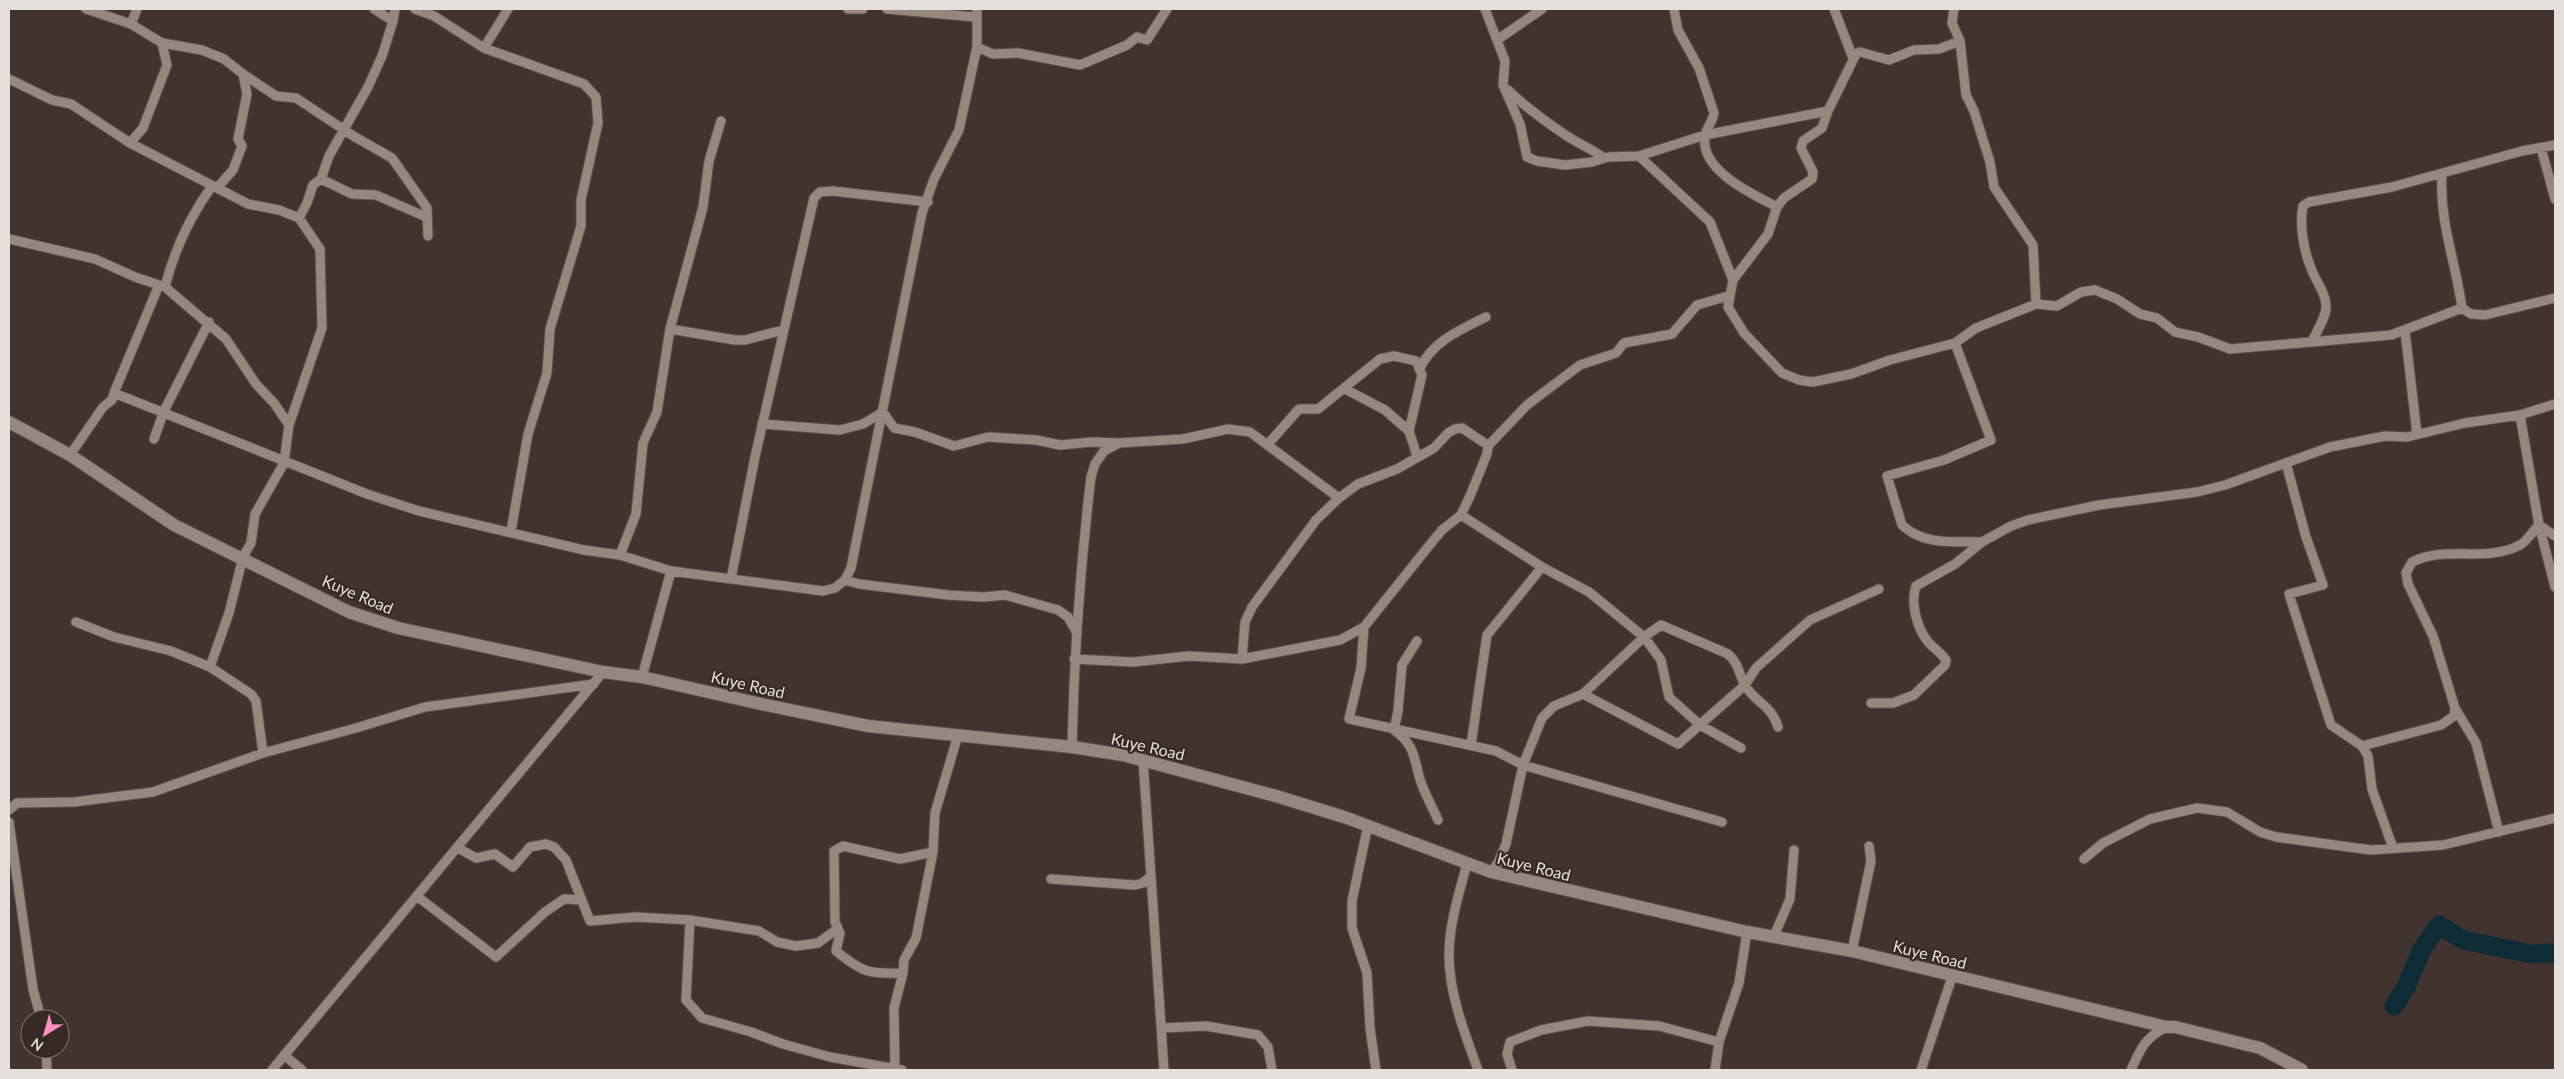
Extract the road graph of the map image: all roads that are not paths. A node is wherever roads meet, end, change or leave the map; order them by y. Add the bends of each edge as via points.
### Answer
1 (86, 9) edge
2 (137, 9) edge
3 (374, 9) edge
4 (395, 9) edge
5 (415, 9) edge
6 (508, 9) edge
7 (848, 9) edge
8 (863, 9) edge
9 (887, 9) edge
10 (1167, 9) edge
11 (1485, 9) edge
12 (1542, 9) edge
13 (1674, 9) edge
14 (1834, 9) edge
15 (1954, 9) edge
16 (976, 13) edge
17 (393, 21) junction
18 (131, 24) junction
19 (1497, 40) junction
20 (1960, 41) junction
21 (162, 43) junction
22 (977, 47) junction
23 (484, 48) junction
24 (1853, 58) junction
25 (244, 74) junction
26 (9, 79) edge
27 (1503, 85) junction
28 (1828, 111) junction
29 (721, 121) dead end
30 (343, 129) junction
31 (1705, 135) junction
32 (130, 143) junction
33 (2555, 145) edge
34 (2541, 148) junction
35 (1639, 156) junction
36 (1604, 158) junction
37 (2442, 175) junction
38 (321, 179) junction
39 (215, 187) junction
40 (2555, 199) edge
41 (928, 202) junction
42 (1777, 207) junction
43 (426, 217) junction
44 (299, 218) junction
45 (428, 236) dead end
46 (9, 239) edge
47 (1733, 280) junction
48 (162, 286) junction
49 (1728, 296) junction
50 (2555, 298) edge
51 (2036, 304) junction
52 (2462, 308) junction
53 (1486, 317) dead end
54 (209, 322) junction
55 (670, 330) junction
56 (783, 330) junction
57 (2405, 331) junction
58 (2312, 341) junction
59 (1955, 343) junction
60 (1420, 368) junction
61 (1345, 389) junction
62 (114, 393) junction
63 (2555, 404) edge
64 (164, 411) junction
65 (883, 412) junction
66 (2520, 416) junction
67 (9, 422) edge
68 (762, 424) junction
69 (289, 425) junction
70 (1409, 431) junction
71 (2417, 434) junction
72 (154, 439) dead end
73 (1119, 443) junction
74 (1268, 444) junction
75 (1489, 446) junction
76 (70, 455) junction
77 (1418, 456) junction
78 (284, 463) junction
79 (2286, 463) junction
80 (1339, 498) junction
81 (1461, 515) junction
82 (2539, 525) junction
83 (510, 531) junction
84 (2555, 536) edge
85 (1982, 542) junction
86 (620, 556) junction
87 (243, 557) junction
88 (1542, 567) junction
89 (671, 571) junction
90 (731, 579) junction
91 (845, 580) junction
92 (2555, 587) edge
93 (1879, 589) dead end
94 (76, 622) dead end
95 (1364, 627) junction
96 (1077, 634) junction
97 (1644, 637) junction
98 (1417, 642) dead end
99 (1074, 659) junction
100 (1242, 659) junction
101 (210, 667) junction
102 (603, 672) junction
103 (642, 677) junction
104 (594, 684) junction
105 (1745, 685) junction
106 (1583, 694) junction
107 (1871, 703) dead end
108 (2455, 708) junction
109 (1700, 725) junction
110 (1778, 727) dead end
111 (1394, 730) junction
112 (958, 735) junction
113 (1472, 746) junction
114 (2362, 746) junction
115 (1072, 747) junction
116 (1741, 748) dead end
117 (262, 753) junction
118 (1143, 760) junction
119 (1523, 765) junction
120 (9, 810) edge
121 (2555, 818) edge
122 (1438, 820) dead end
123 (9, 822) edge
124 (1722, 822) dead end
125 (1368, 825) junction
126 (2498, 832) junction
127 (1869, 846) dead end
128 (458, 848) junction
129 (2393, 848) junction
130 (1794, 850) dead end
131 (933, 852) junction
132 (2084, 859) dead end
133 (1467, 864) junction
134 (1491, 872) junction
135 (1151, 876) junction
136 (1051, 879) dead end
137 (418, 897) junction
138 (581, 900) junction
139 (690, 920) junction
140 (837, 929) junction
141 (1747, 932) junction
142 (1774, 936) junction
143 (1852, 951) junction
144 (903, 973) junction
145 (1952, 976) junction
146 (38, 1009) edge
147 (2166, 1027) junction
148 (1162, 1028) junction
149 (1719, 1042) junction
150 (284, 1056) junction
151 (272, 1070) edge
152 (302, 1070) edge
153 (897, 1070) edge
154 (1164, 1070) edge
155 (1272, 1070) edge
156 (1376, 1070) edge
157 (1478, 1070) edge
158 (1511, 1070) edge
159 (1715, 1070) edge
160 (1921, 1070) edge
161 (2131, 1070) edge
162 (2302, 1070) edge

1 - 18 street
2 - 18 street
3 - 17 street
4 - 17 street
5 - 23 street via 434,16
6 - 23 street
7 - 8 street
9 - 16 street
10 - 22 street via 1147,40 1137,37 1127,45 1080,65 1018,53 993,54
11 - 19 street
12 - 19 street
13 - 31 street via 1678,30 1699,68 1714,113
14 - 24 street
15 - 20 street via 1952,23
16 - 22 street
17 - 30 street via 368,87
18 - 21 street
19 - 27 street via 1505,61
20 - 24 street via 1938,49 1914,50 1889,60 1860,52
20 - 51 street via 1966,95 1990,162 1994,187 2033,245
21 - 25 street via 202,50 224,59
21 - 32 street via 167,65 144,128
22 - 41 street via 959,130 934,179
23 - 83 street via 584,84 596,97 598,122 581,200 581,226 550,329 547,374 528,434
24 - 28 street
25 - 30 street via 276,96 296,98
25 - 39 street via 247,94 238,138 242,146 233,170
26 - 32 street via 52,100 71,104
27 - 36 street via 1524,106
27 - 36 street via 1520,124 1528,157 1536,162 1565,165
28 - 31 street
28 - 42 street via 1822,128 1803,141 1802,148 1813,172 1812,178
29 - 55 street via 709,161 703,207
30 - 38 street
30 - 43 street via 392,158 426,208
31 - 35 street
31 - 42 street via 1708,153 1719,170 1737,186
32 - 39 street
33 - 34 street
34 - 37 street
34 - 40 street
35 - 36 street
35 - 47 street via 1710,222
37 - 52 street via 2444,227
37 - 58 street via 2309,202 2303,206 2301,215 2306,249 2326,306
38 - 43 street via 352,194 376,195
38 - 44 street via 313,185
39 - 44 street via 248,204
39 - 48 street via 196,208
41 - 56 street via 820,192 814,198
41 - 65 street via 922,213
42 - 47 street via 1768,234
43 - 45 street
44 - 69 street via 320,249 322,328
46 - 48 street via 95,259
47 - 49 street
48 - 54 street
48 - 62 street
49 - 59 street via 1728,307 1744,333 1782,373 1799,380 1813,382 1851,374
49 - 75 street via 1696,305 1672,334 1624,343 1616,353 1580,365 1527,405
50 - 52 street via 2484,315 2472,314
51 - 58 street via 2057,306 2081,292 2095,290 2140,314 2157,318 2175,332 2230,349
51 - 59 street via 1976,328
52 - 57 street
53 - 60 street via 1434,346
54 - 64 street
54 - 69 street via 226,339
55 - 56 street via 745,340
55 - 86 street via 657,412 643,443 636,514
56 - 68 street
57 - 58 street via 2378,337
57 - 71 street
59 - 85 street via 1991,440 1944,460 1886,476 1902,525 1907,530 1935,542
60 - 61 street via 1408,357 1380,359
60 - 70 street via 1422,375
61 - 70 street via 1385,410
61 - 74 street via 1318,409 1299,408
62 - 64 street
62 - 76 street
63 - 66 street
64 - 72 street
64 - 78 street
65 - 68 street via 863,424 840,430
65 - 73 street via 894,428 954,446 988,437 1060,445
65 - 91 street via 851,568
66 - 71 street via 2465,423
66 - 82 street
67 - 76 street, Kuye Road
68 - 90 street
69 - 78 street
70 - 77 street
71 - 79 street via 2385,436 2330,447
73 - 74 street via 1183,439 1237,429 1250,432
73 - 96 street via 1104,451 1090,478 1078,579
74 - 80 street
75 - 77 street via 1462,428 1448,433 1434,448
75 - 81 street
76 - 87 street, Kuye Road via 174,525
77 - 80 street via 1398,469 1358,484
78 - 83 street via 420,511
78 - 87 street via 255,514 251,544
79 - 85 street via 2197,492 2099,505 2028,520
79 - 114 street via 2323,585 2289,594 2331,725
80 - 100 street via 1316,520 1252,607 1245,622
81 - 88 street
81 - 95 street via 1428,546
82 - 84 street
82 - 92 street
82 - 108 street via 2521,544 2512,548 2487,554 2430,556 2408,566 2408,584 2433,636
83 - 86 street
85 - 107 street via 1955,564 1924,580 1914,592 1914,606 1922,634 1946,660 1940,671 1904,700
86 - 89 street
87 - 101 street via 229,613
87 - 102 street, Kuye Road via 349,612 398,628
88 - 97 street via 1589,592
88 - 113 street via 1487,635
89 - 90 street
89 - 103 street
90 - 91 street via 810,591 835,588
91 - 96 street via 948,595 1005,595 1058,610 1068,617
93 - 105 street via 1810,620 1756,668
94 - 101 street via 114,637 171,651
95 - 100 street via 1340,640
95 - 111 street via 1361,668 1349,718
96 - 99 street
97 - 105 street via 1661,625 1728,654 1735,660
97 - 106 street
97 - 109 street via 1661,660 1669,697
98 - 111 street via 1402,665
99 - 100 street via 1133,662 1189,656
99 - 115 street
101 - 117 street via 252,694 256,701
102 - 103 street, Kuye Road
102 - 104 street
103 - 112 street, Kuye Road via 868,726
104 - 117 street via 425,707
104 - 128 street
105 - 109 street
105 - 110 street via 1775,716
106 - 109 street via 1678,744
106 - 119 street via 1554,706 1542,718
108 - 114 street via 2449,722
108 - 126 street via 2476,743
109 - 116 street
111 - 113 street
111 - 122 street via 1413,748 1419,777
112 - 115 street, Kuye Road
112 - 131 street via 935,814
113 - 119 street via 1496,750
114 - 129 street via 2368,756 2372,789
115 - 118 street, Kuye Road
117 - 120 street via 153,792 74,802 17,803
118 - 125 street, Kuye Road
118 - 135 street
119 - 124 street
119 - 134 street via 1506,844
121 - 126 street
123 - 146 street
125 - 133 street, Kuye Road
125 - 156 street via 1352,901 1352,928 1367,973
126 - 129 street via 2444,845
127 - 143 street via 1871,861
128 - 137 street
128 - 138 street via 476,858 495,854 513,866 530,847 546,844 554,847 566,860
129 - 132 street via 2371,850 2276,837 2260,832 2227,812 2197,808 2150,819 2103,843
130 - 142 street via 1790,900
131 - 140 street via 900,859 844,846 837,848 832,858
131 - 144 street via 916,938 904,960
133 - 134 street, Kuye Road
133 - 157 street via 1449,956 1458,1008
134 - 141 street, Kuye Road
135 - 136 street via 1135,885
135 - 148 street
137 - 138 street via 496,957 564,899
137 - 150 street
138 - 139 street via 590,921 635,917
139 - 140 street via 759,931 777,942 796,946 818,943
139 - 153 street via 686,1000 702,1018 830,1057
140 - 144 street via 840,933 836,951 853,964 872,974
141 - 142 street, Kuye Road
141 - 149 street via 1739,983
142 - 143 street, Kuye Road
143 - 145 street, Kuye Road
144 - 153 street via 894,1008
145 - 147 street, Kuye Road
145 - 160 street
147 - 161 street via 2143,1045
147 - 162 street, Kuye Road via 2260,1048
148 - 154 street
148 - 155 street via 1206,1026 1258,1035 1268,1047
149 - 158 street via 1660,1026 1588,1021 1541,1030 1510,1042 1507,1054
149 - 159 street
150 - 151 street
150 - 152 street

